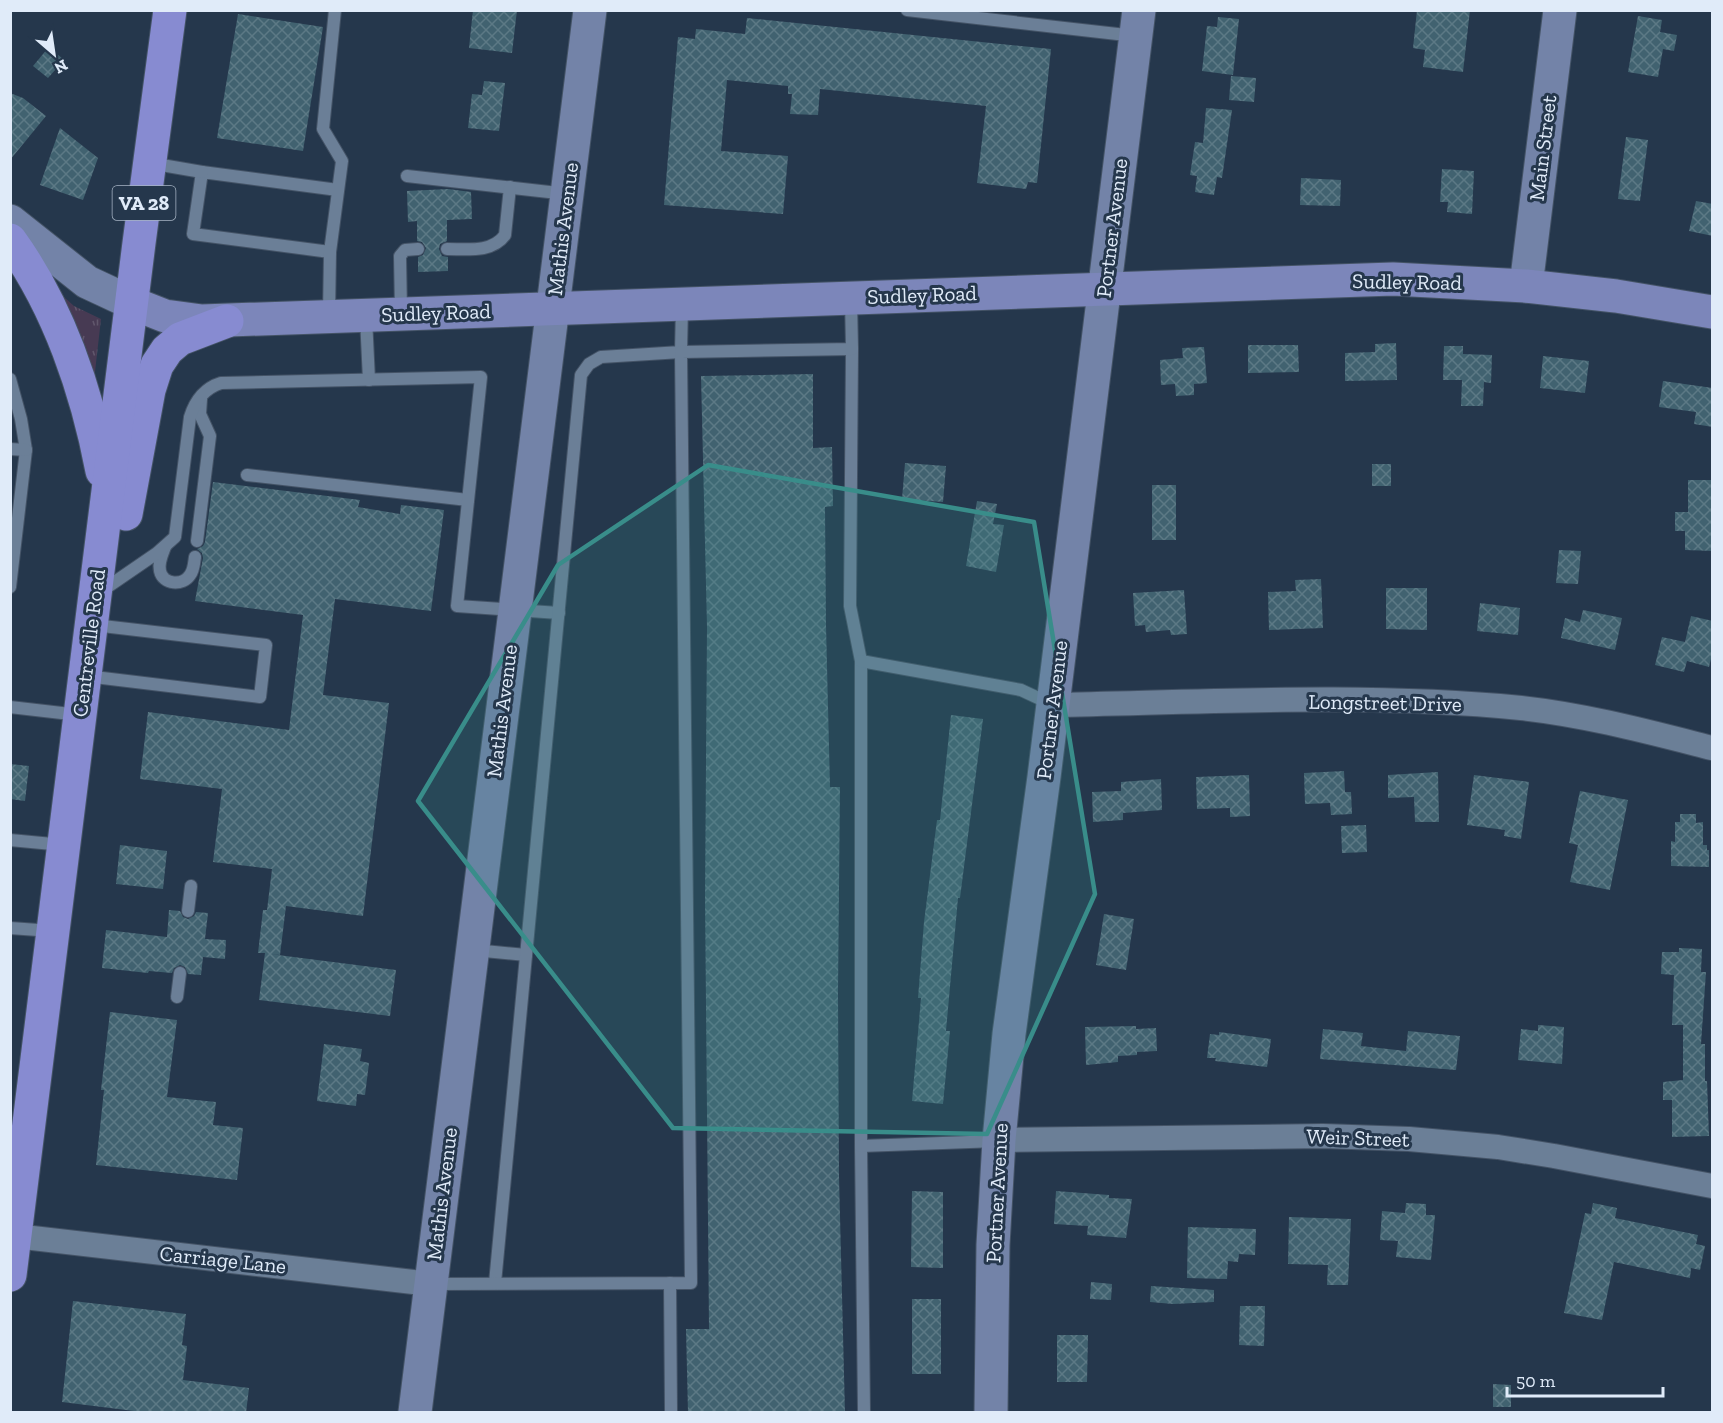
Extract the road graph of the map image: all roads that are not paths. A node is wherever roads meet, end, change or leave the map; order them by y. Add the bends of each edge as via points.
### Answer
1 (170, 10) edge
2 (335, 10) edge
3 (590, 10) edge
4 (907, 10) edge
5 (1560, 10) edge
6 (1138, 23) edge
7 (150, 163) junction
8 (202, 172) junction
9 (407, 176) dead end
10 (510, 188) junction
11 (338, 190) junction
12 (567, 194) junction
13 (10, 221) edge
14 (10, 240) edge
15 (418, 249) dead end
16 (447, 249) dead end
17 (330, 252) junction
18 (1526, 286) junction
19 (1105, 289) junction
20 (851, 298) junction
21 (132, 303) junction
22 (682, 304) junction
23 (553, 309) junction
24 (1713, 312) edge
25 (401, 314) junction
26 (366, 315) junction
27 (328, 317) junction
28 (227, 321) junction
29 (852, 349) junction
30 (681, 352) junction
31 (10, 379) edge
32 (369, 380) junction
33 (202, 395) junction
34 (10, 448) edge
35 (26, 450) junction
36 (247, 475) dead end
37 (107, 499) junction
38 (468, 500) junction
39 (197, 541) dead end
40 (165, 547) junction
41 (195, 557) dead end
42 (10, 586) edge
43 (94, 607) junction
44 (515, 611) junction
45 (559, 613) junction
46 (861, 661) junction
47 (85, 676) junction
48 (1052, 705) junction
49 (10, 707) edge
50 (80, 715) junction
51 (1713, 748) edge
52 (10, 840) edge
53 (64, 846) junction
54 (191, 886) dead end
55 (188, 911) dead end
56 (10, 928) edge
57 (53, 931) junction
58 (472, 950) junction
59 (526, 955) junction
60 (180, 973) dead end
61 (177, 997) dead end
62 (21, 1109) edge
63 (999, 1140) junction
64 (861, 1146) junction
65 (1713, 1186) edge
66 (15, 1236) junction
67 (10, 1275) edge
68 (495, 1283) junction
69 (670, 1283) junction
70 (431, 1284) junction
71 (415, 1413) edge
72 (671, 1413) edge
73 (864, 1413) edge
74 (991, 1413) edge

1 - 7 highway, Centreville Road / VA 28
2 - 11 lane via 323,129 342,160
3 - 12 street, Mathis Avenue
4 - 6 lane
5 - 18 street, Main Street
6 - 19 street, Portner Avenue
7 - 8 lane
7 - 21 highway, Centreville Road / VA 28
8 - 11 lane
8 - 17 lane via 194,234
9 - 10 lane
10 - 12 lane
10 - 16 lane via 505,235 501,240 483,248
11 - 17 lane
12 - 23 street, Mathis Avenue
13 - 21 street via 87,282
14 - 37 highway via 61,333 94,433
15 - 25 lane via 405,250 400,256
17 - 27 lane
18 - 19 main road, Sudley Road via 1393,279
18 - 24 main road, Sudley Road
19 - 20 main road, Sudley Road
19 - 48 street, Portner Avenue
20 - 22 main road, Sudley Road
20 - 29 lane
21 - 28 main road, Sudley Road via 178,319
21 - 37 highway, Centreville Road / VA 28
22 - 23 main road, Sudley Road
22 - 30 lane
23 - 25 main road, Sudley Road
23 - 44 street, Mathis Avenue
25 - 26 main road, Sudley Road
26 - 27 main road, Sudley Road
26 - 32 lane
27 - 28 main road, Sudley Road
28 - 43 highway via 180,339 157,365 148,390 122,541
29 - 30 lane
29 - 46 lane via 850,606
30 - 45 lane via 601,357 581,375
30 - 69 lane via 691,1283
31 - 35 lane
32 - 33 lane via 221,383
32 - 38 lane via 481,377
33 - 39 lane via 200,414 210,436
33 - 40 lane via 189,423 177,529
34 - 35 lane
35 - 42 lane
36 - 38 lane
37 - 43 highway, Centreville Road / VA 28
38 - 44 lane via 457,606
40 - 41 lane via 159,571 171,582 189,578
40 - 43 lane via 106,588
43 - 47 highway, Centreville Road / VA 28
43 - 47 lane via 266,645 260,696
44 - 45 lane
44 - 58 street, Mathis Avenue
45 - 59 lane
46 - 48 lane via 1021,690
46 - 64 lane
47 - 50 highway, Centreville Road / VA 28
48 - 51 street, Longstreet Drive via 1382,700 1460,704 1578,717
48 - 63 street, Portner Avenue
49 - 50 lane
50 - 53 highway, Centreville Road / VA 28
52 - 53 lane
53 - 57 highway, Centreville Road / VA 28
54 - 55 lane
56 - 57 lane
57 - 62 highway, Centreville Road / VA 28
58 - 59 lane
58 - 70 street, Mathis Avenue
59 - 68 lane
60 - 61 lane
62 - 66 highway, Centreville Road / VA 28
63 - 64 lane
63 - 65 street, Weir Street via 1313,1136 1409,1139 1520,1150
63 - 74 street, Portner Avenue
64 - 73 lane
66 - 67 highway, Centreville Road / VA 28
66 - 70 street, Carriage Lane
68 - 69 lane
68 - 70 lane
69 - 72 lane
70 - 71 street, Mathis Avenue

